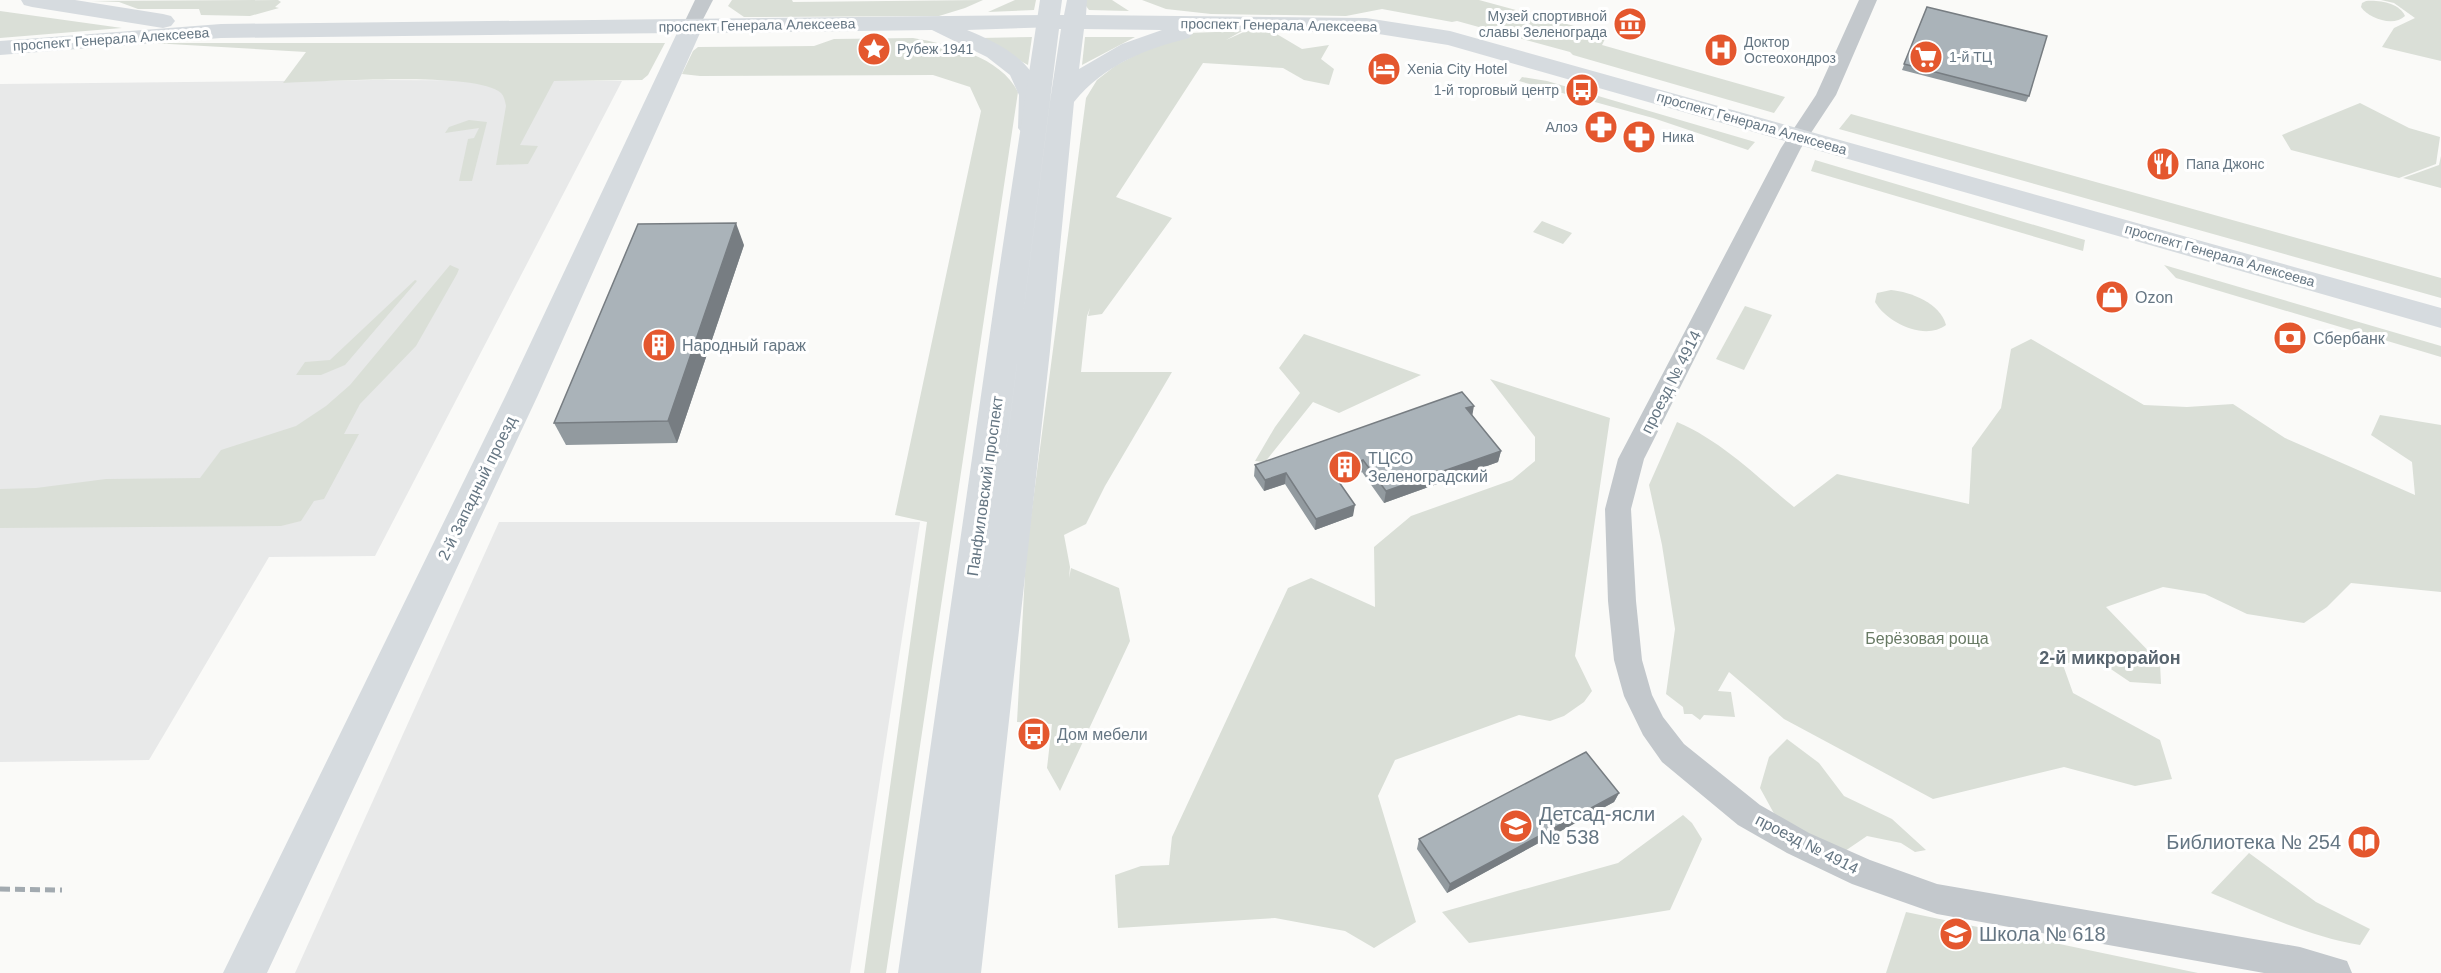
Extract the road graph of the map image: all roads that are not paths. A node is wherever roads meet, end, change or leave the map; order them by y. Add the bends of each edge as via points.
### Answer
1 (32, 0) edge
2 (996, 0) edge
3 (1869, 0) edge
4 (1129, 1) edge
5 (1050, 11) edge
6 (1076, 11) edge
7 (698, 13) edge
8 (932, 24) junction
9 (1243, 24) junction
10 (221, 30) junction
11 (0, 48) edge
12 (1062, 101) junction
13 (1799, 136) junction
14 (1032, 146) junction
15 (2441, 318) edge
16 (245, 973) edge
17 (920, 973) edge
18 (959, 973) edge
19 (2335, 973) edge

1 - 10 main road, проспект Генерала Алексеева
2 - 8 main road
3 - 13 street, проезд № 4914 via 1826,95
4 - 9 main road via 1160,14
5 - 6 main road, проспект Генерала Алексеева
5 - 8 main road, проспект Генерала Алексеева
5 - 14 main road, Панфиловский проспект
6 - 9 main road, проспект Генерала Алексеева
6 - 12 main road, Панфиловский проспект
7 - 8 main road, проспект Генерала Алексеева
7 - 10 main road, проспект Генерала Алексеева
7 - 16 main road, 2-й Западный проезд via 522,395
8 - 14 main road via 1016,66 1031,96
9 - 12 main road via 1174,34 1124,52 1082,78
9 - 13 main road, проспект Генерала Алексеева via 1366,25 1450,38
10 - 11 main road, проспект Генерала Алексеева
12 - 18 main road, Панфиловский проспект
13 - 15 main road, проспект Генерала Алексеева
13 - 19 street, проезд № 4914 via 1631,459 1622,487 1618,509 1628,660 1638,696 1653,726 1673,753 1749,815 1863,873 1938,898 2300,963
14 - 17 main road, Панфиловский проспект

